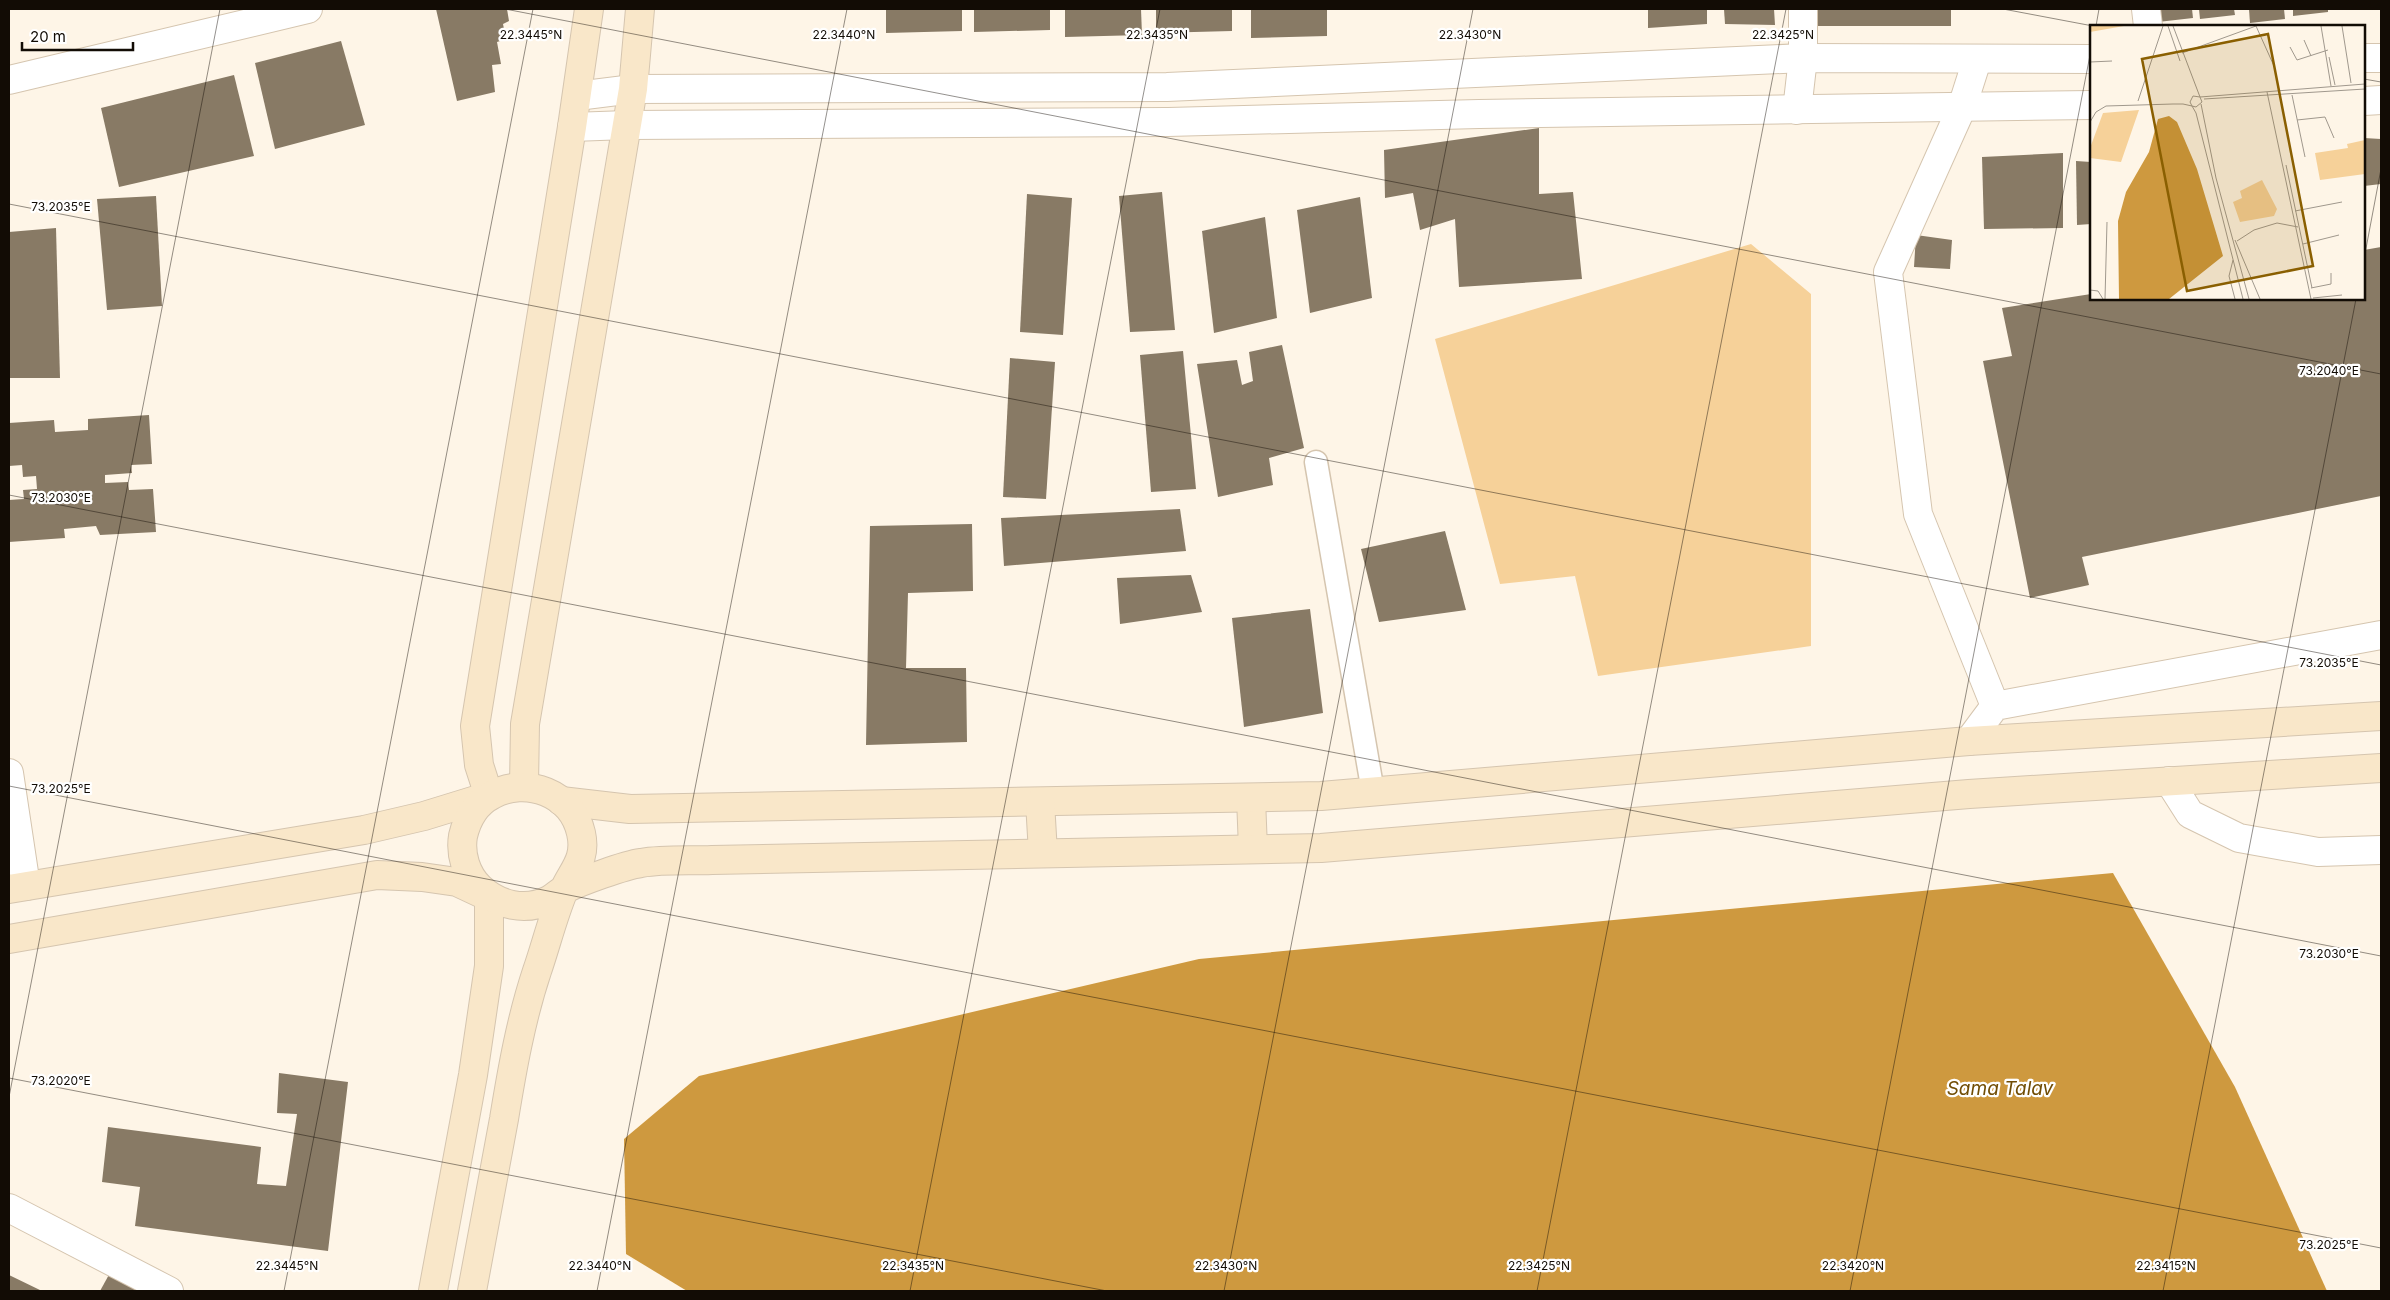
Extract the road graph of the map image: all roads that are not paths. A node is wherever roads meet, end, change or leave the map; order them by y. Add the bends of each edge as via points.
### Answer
1 (308, 9) edge
2 (589, 9) edge
3 (640, 9) edge
4 (1803, 9) edge
5 (2146, 9) edge
6 (2148, 25) edge
7 (1803, 58) junction
8 (2365, 58) edge
9 (2381, 58) edge
10 (2090, 59) edge
11 (1977, 60) junction
12 (1401, 76) junction
13 (9, 80) edge
14 (1167, 87) junction
15 (633, 89) junction
16 (577, 96) junction
17 (2381, 100) edge
18 (2365, 101) edge
19 (2090, 105) edge
20 (1962, 107) junction
21 (1797, 110) junction
22 (1403, 116) junction
23 (1168, 122) junction
24 (627, 125) junction
25 (572, 127) junction
26 (1316, 462) dead end
27 (2381, 635) edge
28 (1995, 706) junction
29 (2381, 716) edge
30 (1969, 741) junction
31 (2381, 768) edge
32 (9, 773) edge
33 (2169, 782) junction
34 (524, 786) junction
35 (1373, 792) junction
36 (489, 796) junction
37 (1251, 798) junction
38 (561, 800) junction
39 (1040, 802) junction
40 (1252, 849) junction
41 (2381, 850) edge
42 (1043, 853) junction
43 (17, 888) edge
44 (565, 889) junction
45 (489, 897) junction
46 (9, 938) edge
47 (9, 1208) edge
48 (169, 1291) edge
49 (433, 1291) edge
50 (472, 1291) edge

1 - 13 street
2 - 16 main road
3 - 15 main road
4 - 7 street
5 - 6 street
7 - 11 street
7 - 12 street
7 - 21 street
8 - 9 street
10 - 11 street
11 - 20 street
12 - 14 street
12 - 22 street
14 - 15 street
14 - 23 street
15 - 16 street
15 - 24 main road
16 - 25 main road
17 - 18 street
19 - 20 street
20 - 21 street
20 - 28 street via 1888,272 1918,514
21 - 22 street
22 - 23 street
23 - 24 street
24 - 25 street
24 - 34 main road via 525,724
25 - 36 main road via 475,726 479,765
26 - 35 lane
27 - 28 street
28 - 30 street
29 - 30 main road
30 - 35 main road
31 - 33 main road
32 - 43 street
33 - 40 main road via 1959,795 1321,848
33 - 41 street via 2190,814 2239,838 2318,852
34 - 36 main road via 507,788
34 - 38 main road via 545,790
35 - 37 main road
36 - 43 main road via 364,830
36 - 45 main road via 475,809 465,826 462,845 465,865 474,883
37 - 39 main road
37 - 40 main road
38 - 39 main road via 630,809
38 - 44 main road via 574,815 581,834 582,852 576,872
39 - 42 main road
40 - 42 main road
42 - 44 main road via 640,863
44 - 45 main road via 548,900 528,906 508,905
44 - 50 main road via 533,983 513,1068
45 - 46 main road via 457,882 422,876 377,875
45 - 49 main road via 489,966 485,996
47 - 48 street

